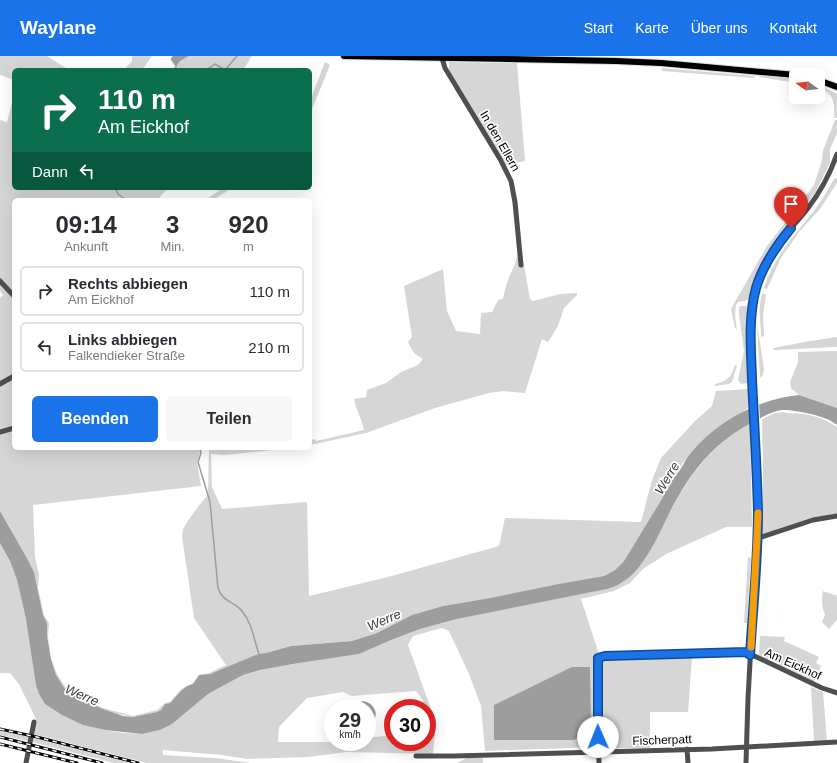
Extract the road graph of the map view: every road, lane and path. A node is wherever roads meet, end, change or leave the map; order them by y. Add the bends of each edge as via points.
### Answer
1 (344, 56) edge
2 (442, 58) junction
3 (789, 74) edge
4 (825, 83) edge
5 (837, 87) edge
6 (837, 154) edge
7 (521, 265) dead end
8 (0, 281) edge
9 (12, 294) edge
10 (12, 377) edge
11 (0, 384) edge
12 (12, 429) edge
13 (0, 432) edge
14 (837, 516) edge
15 (757, 537) junction
16 (750, 655) junction
17 (837, 693) edge
18 (34, 722) dead end
19 (837, 742) edge
20 (747, 747) junction
21 (687, 749) junction
22 (599, 752) junction
23 (416, 756) dead end
24 (26, 763) edge
25 (599, 763) edge
26 (688, 763) edge
27 (746, 763) edge

1 - 2 main road
2 - 3 main road via 661,63
2 - 7 street, In den Ellern via 511,181
4 - 5 main road
6 - 15 street via 823,187 773,251 760,279 753,304 751,317
8 - 9 street
10 - 11 street
12 - 13 street
14 - 15 street via 813,520
15 - 16 street
16 - 17 street, Am Eickhof
16 - 20 street
16 - 22 street, Am Eickhof via 746,652 598,658
18 - 24 street
19 - 20 street, Fischerpatt
20 - 21 street, Fischerpatt
20 - 27 street
21 - 22 street, Fischerpatt
21 - 26 street
22 - 23 street, Fischerpatt
22 - 25 street

